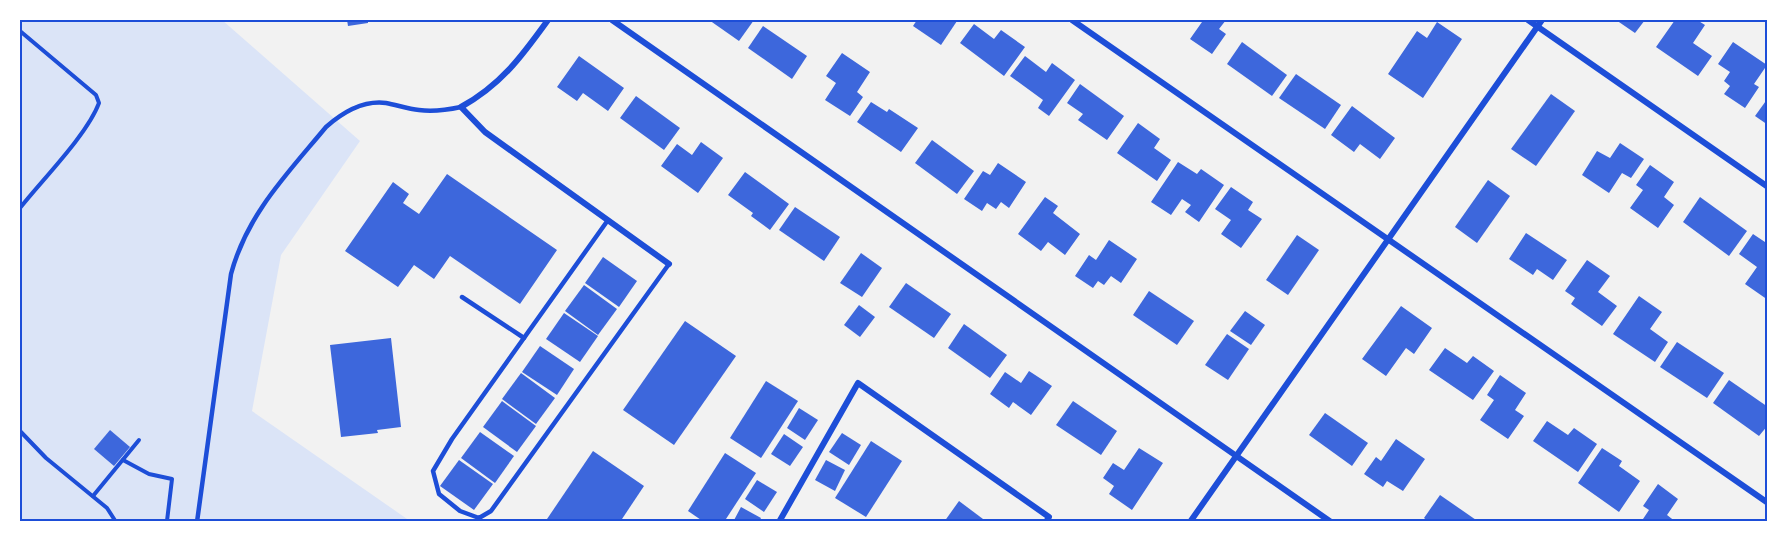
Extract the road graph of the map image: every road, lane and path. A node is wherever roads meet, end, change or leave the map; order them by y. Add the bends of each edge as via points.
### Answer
1 (548, 20) edge
2 (612, 20) edge
3 (1072, 20) edge
4 (1528, 20) edge
5 (1542, 20) edge
6 (1537, 26) junction
7 (20, 31) edge
8 (461, 107) junction
9 (1767, 187) edge
10 (20, 208) edge
11 (608, 220) junction
12 (1388, 239) junction
13 (669, 264) joint
14 (462, 297) dead end
15 (524, 338) junction
16 (20, 431) edge
17 (139, 440) dead end
18 (1237, 456) junction
19 (123, 460) junction
20 (93, 496) junction
21 (1767, 503) edge
22 (1047, 519) edge
23 (166, 521) edge
24 (116, 522) edge
25 (197, 522) edge
26 (779, 522) edge
27 (1056, 522) edge
28 (1190, 522) edge
29 (1331, 522) edge

1 - 8 street via 503,77 483,95
2 - 18 street
3 - 12 street
4 - 6 street
5 - 6 street
6 - 9 street
6 - 12 street
7 - 10 path via 96,95 99,103 76,139
8 - 11 street via 486,132
8 - 25 lane via 419,110 384,102 341,114 326,127 252,220 231,274
11 - 13 street
11 - 15 lane
12 - 18 street
12 - 21 street
13 - 15 lane via 491,511 479,518 460,511 439,494 433,471
14 - 15 lane
16 - 20 path
17 - 19 path
18 - 28 street
18 - 29 street
19 - 20 path
19 - 23 path via 149,474 172,479
20 - 24 path
22 - 26 street via 858,383
22 - 27 street

